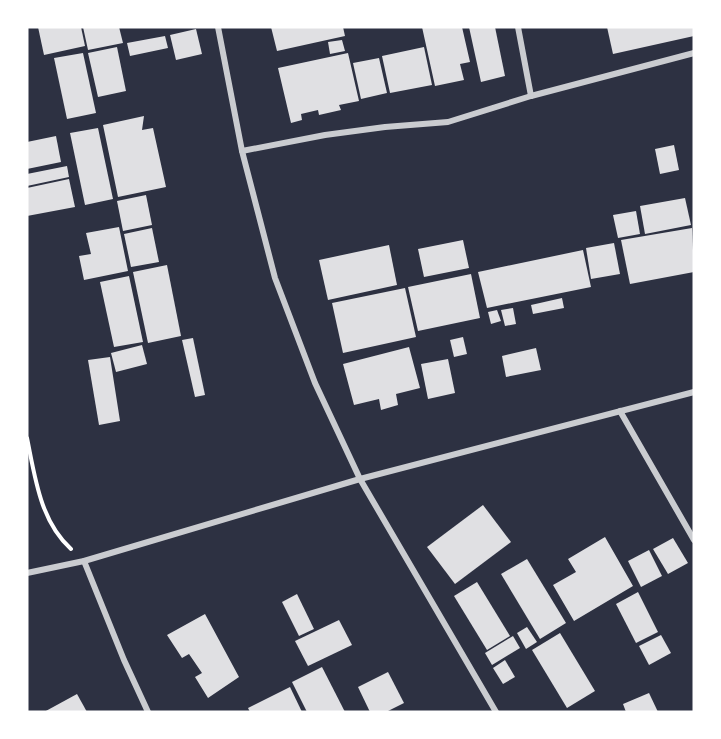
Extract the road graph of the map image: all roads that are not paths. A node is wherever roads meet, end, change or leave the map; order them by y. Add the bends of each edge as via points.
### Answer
1 (218, 27) edge
2 (518, 27) edge
3 (694, 52) edge
4 (531, 96) junction
5 (242, 151) junction
6 (694, 392) edge
7 (620, 411) junction
8 (360, 479) junction
9 (694, 540) edge
10 (84, 561) junction
11 (27, 573) edge
12 (148, 712) edge
13 (496, 712) edge

1 - 5 street
2 - 4 street
3 - 4 street
4 - 5 street via 448,122 325,135
5 - 8 street via 274,278 315,382
6 - 7 street
7 - 8 street
7 - 9 street
8 - 10 street
8 - 13 street
10 - 11 street
10 - 12 street

